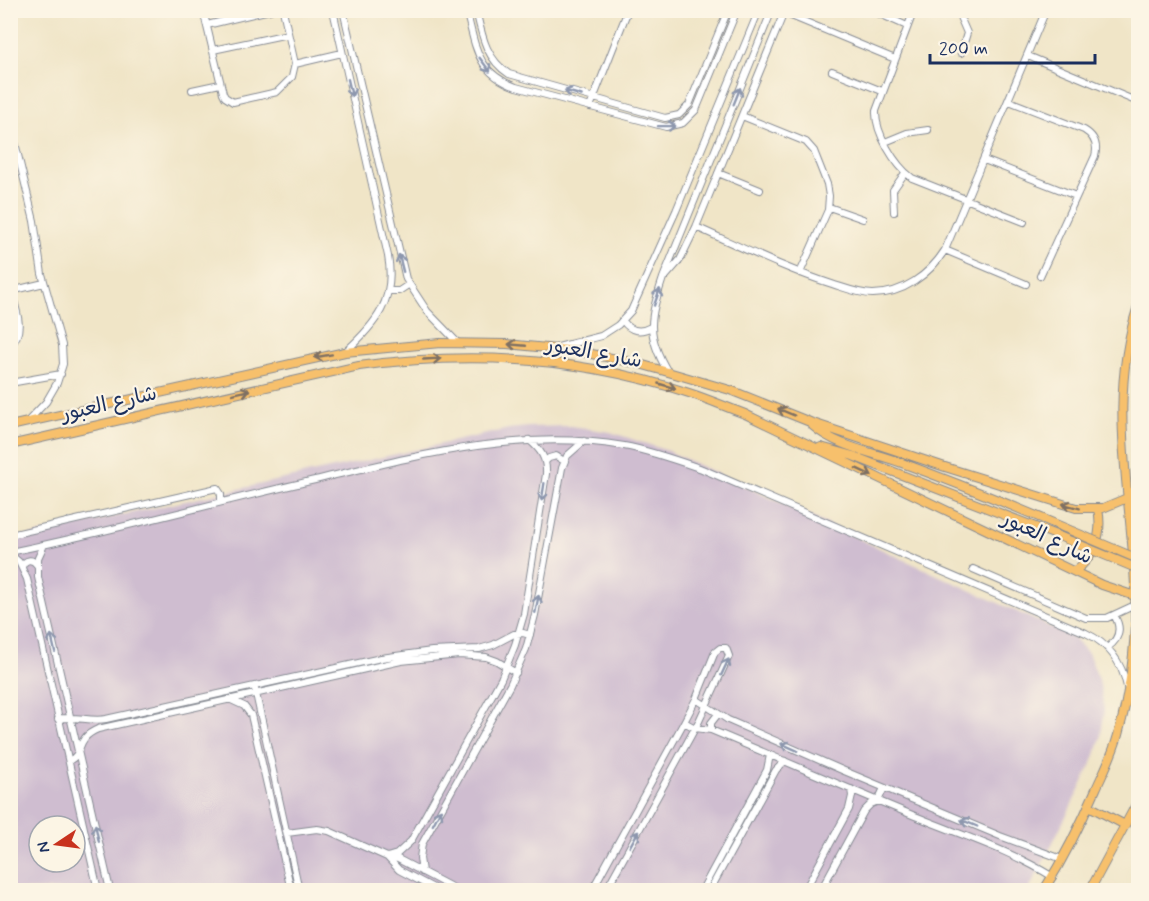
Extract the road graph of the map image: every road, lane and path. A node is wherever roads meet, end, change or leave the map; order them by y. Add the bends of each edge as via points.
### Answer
1 (203, 10) edge
2 (270, 10) edge
3 (283, 10) edge
4 (333, 10) edge
5 (342, 10) edge
6 (466, 10) edge
7 (476, 10) edge
8 (628, 10) edge
9 (728, 10) edge
10 (737, 10) edge
11 (759, 10) edge
12 (772, 10) edge
13 (871, 10) edge
14 (914, 10) edge
15 (957, 10) edge
16 (1046, 10) edge
17 (784, 12) edge
18 (207, 25) junction
19 (907, 26) junction
20 (288, 34) junction
21 (213, 50) junction
22 (342, 53) junction
23 (961, 53) dead end
24 (1028, 56) junction
25 (895, 59) junction
26 (295, 64) junction
27 (832, 71) dead end
28 (701, 76) junction
29 (709, 79) junction
30 (220, 84) junction
31 (192, 90) dead end
32 (882, 91) junction
33 (593, 99) junction
34 (1009, 101) junction
35 (1138, 102) edge
36 (590, 107) junction
37 (742, 116) junction
38 (10, 122) edge
39 (928, 130) dead end
40 (885, 142) junction
41 (984, 160) junction
42 (718, 173) junction
43 (905, 173) junction
44 (760, 190) dead end
45 (1076, 196) junction
46 (968, 199) junction
47 (829, 207) junction
48 (894, 212) dead end
49 (863, 219) dead end
50 (1024, 222) dead end
51 (696, 227) junction
52 (945, 250) junction
53 (800, 273) junction
54 (1040, 276) dead end
55 (663, 278) junction
56 (44, 283) junction
57 (1026, 284) dead end
58 (408, 285) junction
59 (11, 290) edge
60 (388, 291) junction
61 (1138, 306) edge
62 (623, 321) junction
63 (651, 327) junction
64 (458, 343) junction
65 (10, 345) edge
66 (554, 348) junction
67 (345, 352) junction
68 (668, 372) junction
69 (61, 374) junction
70 (10, 383) edge
71 (752, 398) junction
72 (745, 414) junction
73 (810, 422) junction
74 (26, 423) junction
75 (10, 426) edge
76 (529, 440) junction
77 (584, 441) junction
78 (10, 445) edge
79 (812, 447) junction
80 (564, 461) junction
81 (545, 462) junction
82 (200, 492) junction
83 (1127, 498) junction
84 (221, 501) junction
85 (200, 507) junction
86 (1098, 509) junction
87 (1063, 532) junction
88 (10, 535) edge
89 (44, 545) junction
90 (10, 553) edge
91 (1138, 559) edge
92 (38, 565) junction
93 (22, 567) junction
94 (973, 569) dead end
95 (1138, 569) edge
96 (1075, 571) junction
97 (1009, 585) junction
98 (1004, 598) junction
99 (1135, 601) junction
100 (1114, 615) junction
101 (519, 633) junction
102 (530, 635) junction
103 (487, 647) junction
104 (1107, 648) junction
105 (486, 657) junction
106 (506, 668) junction
107 (345, 669) junction
108 (516, 673) junction
109 (255, 690) junction
110 (1127, 691) junction
111 (228, 699) junction
112 (696, 699) junction
113 (707, 704) junction
114 (483, 714) junction
115 (718, 714) junction
116 (70, 718) junction
117 (491, 718) junction
118 (58, 719) junction
119 (88, 721) junction
120 (113, 721) junction
121 (684, 722) junction
122 (695, 728) junction
123 (711, 730) junction
124 (91, 732) junction
125 (79, 751) junction
126 (462, 751) junction
127 (770, 755) junction
128 (470, 756) junction
129 (69, 761) junction
130 (785, 761) junction
131 (769, 766) junction
132 (777, 770) junction
133 (842, 770) junction
134 (836, 783) junction
135 (442, 786) junction
136 (884, 788) junction
137 (851, 789) junction
138 (451, 791) junction
139 (878, 801) junction
140 (916, 801) junction
141 (1138, 801) edge
142 (1089, 806) junction
143 (849, 809) junction
144 (945, 813) junction
145 (862, 815) junction
146 (911, 815) junction
147 (1125, 825) junction
148 (940, 826) junction
149 (287, 833) junction
150 (1000, 836) junction
151 (407, 846) junction
152 (995, 847) junction
153 (420, 854) junction
154 (387, 857) junction
155 (719, 858) junction
156 (1062, 859) junction
157 (726, 861) junction
158 (295, 872) junction
159 (422, 872) junction
160 (287, 873) junction
161 (1053, 877) junction
162 (107, 880) junction
163 (96, 882) junction
164 (98, 891) edge
165 (110, 891) edge
166 (291, 891) edge
167 (299, 891) edge
168 (437, 891) edge
169 (457, 891) edge
170 (592, 891) edge
171 (606, 891) edge
172 (702, 891) edge
173 (710, 891) edge
174 (805, 891) edge
175 (821, 891) edge
176 (1044, 891) edge
177 (1090, 891) edge

1 - 18 street
2 - 18 street
3 - 20 street
4 - 22 street
58 -> 5 street
6 -> 36 street via 478,55 495,76 516,87
33 -> 7 street via 505,71 485,46
8 - 33 street
9 - 28 street
10 - 29 street
11 - 62 street via 658,253
55 -> 12 street
13 - 19 street
14 - 19 street
15 - 23 street via 967,33
16 - 24 street
17 - 25 street
17 - 37 street
18 - 21 street
19 - 25 street
20 - 21 street
20 - 26 street
21 - 30 street
22 - 26 street
22 -> 60 street via 388,256
24 - 34 street
24 - 35 street
25 - 32 street
26 - 30 street via 292,77 274,93 233,102 225,97
27 - 32 street
28 - 29 street
28 - 33 street via 689,105 670,118
36 -> 29 street via 657,126 675,126 693,114
30 - 31 street
32 - 40 street via 875,115
33 - 36 street
34 - 41 street
34 - 45 street via 1084,130 1094,139 1095,156
37 - 42 street
37 - 47 street via 809,145 827,184
38 - 56 street via 34,221
39 - 40 street
40 - 43 street
41 - 45 street
41 - 46 street
42 - 44 street
42 - 51 street
43 - 46 street
43 - 48 street via 893,190
45 - 54 street
46 - 50 street
46 - 52 street
47 - 49 street
47 - 53 street
51 - 53 street
51 - 55 street via 680,260
52 - 53 street via 932,268 916,280 880,293 859,292
52 - 57 street
63 -> 55 street
56 - 59 street
56 - 69 street via 62,345
58 - 60 street via 399,291
58 - 64 street
59 - 65 street via 19,328
60 - 67 street via 374,323
61 - 83 main road via 1122,398
62 - 63 street via 636,331
62 - 66 street via 601,336
63 - 68 street via 656,349
66 -> 64 main road, شارع العبور
64 - 67 main road, شارع العبور
66 - 68 main road, شارع العبور
67 -> 74 main road, شارع العبور
68 - 71 main road, شارع العبور
69 - 70 street
69 - 74 street via 46,402
71 - 72 main road
73 -> 71 main road, شارع العبور
78 -> 72 main road, شارع العبور via 334,371 442,358 523,359 608,371 690,393
72 - 79 main road, شارع العبور
86 -> 73 main road, شارع العبور via 1060,503 970,476
73 - 87 main road via 840,442 968,488
74 - 75 main road, شارع العبور
76 - 77 street
76 - 81 street
76 - 84 street via 463,447
77 - 80 street
77 - 98 street via 632,447 680,461
79 - 87 main road via 847,453
79 -> 96 main road, شارع العبور
80 - 81 street via 556,456
102 -> 80 street
81 -> 101 street
82 - 84 street via 217,488
82 - 85 street
82 - 88 street
83 - 86 main road, شارع العبور
83 - 99 main road
84 - 85 street
85 - 89 street
86 - 96 main road via 1096,544
87 - 91 main road, bridge
87 - 95 main road, bridge
89 - 90 street
89 - 92 street
90 - 93 street
92 - 93 street via 28,560
116 -> 92 street
93 - 118 street
94 - 97 street
96 - 99 main road, شارع العبور
97 - 98 street
97 - 100 street via 1083,617 1099,619
98 - 104 street via 1086,633
99 - 100 street
99 - 110 main road
100 - 104 street via 1119,631
101 - 102 street
101 - 103 street
101 - 106 street
102 - 108 street
103 - 105 street
103 - 107 street via 407,654
104 - 110 street via 1121,668
105 - 106 street
105 - 107 street via 459,655
106 - 108 street
106 - 114 street
107 - 109 street
108 - 117 street
109 - 111 street
109 - 120 street
109 - 149 street
110 - 142 main road via 1115,745
111 - 120 street
111 - 160 street via 244,706 251,715
112 - 113 street
113 -> 112 street via 729,656 726,648 715,652
112 - 121 street
113 - 115 street
113 - 122 street
114 - 117 street
114 - 126 street
115 - 123 street
133 -> 115 street
116 - 118 street
116 - 119 street
116 - 125 street
117 - 128 street
118 - 129 street
119 - 120 street
119 - 124 street
120 - 124 street
121 - 122 street
121 - 170 street
122 - 123 street
171 -> 122 street
123 - 127 street
124 - 125 street
125 - 129 street
162 -> 125 street
126 - 128 street
126 - 135 street
127 - 130 street
127 - 131 street
128 - 138 street
129 - 163 street
130 - 132 street
130 - 134 street
131 - 132 street
131 - 155 street
132 - 157 street
133 - 134 street
133 - 136 street
134 - 137 street
135 - 138 street
135 - 151 street
136 - 139 street
136 - 140 street
137 - 139 street
137 - 143 street
153 -> 138 street
139 - 145 street
139 - 146 street
140 - 144 street
140 - 146 street
141 - 147 main road
142 - 147 main road
142 - 156 main road
143 - 145 street via 857,808
143 - 174 street
144 - 148 street
150 -> 144 street
145 - 175 street
146 - 148 street
147 - 177 main road
148 - 152 street
149 - 154 street via 329,831
149 - 158 street
150 - 152 street
150 - 156 street
151 - 153 street
151 - 154 street
152 - 161 street
153 - 159 street
154 - 159 street
154 - 168 street via 399,870
155 - 157 street
155 - 172 street
156 - 161 main road
157 - 173 street
158 - 160 street
158 - 167 street
159 - 169 street
160 - 166 street
161 - 176 main road
162 - 163 street
162 - 165 street
163 - 164 street

